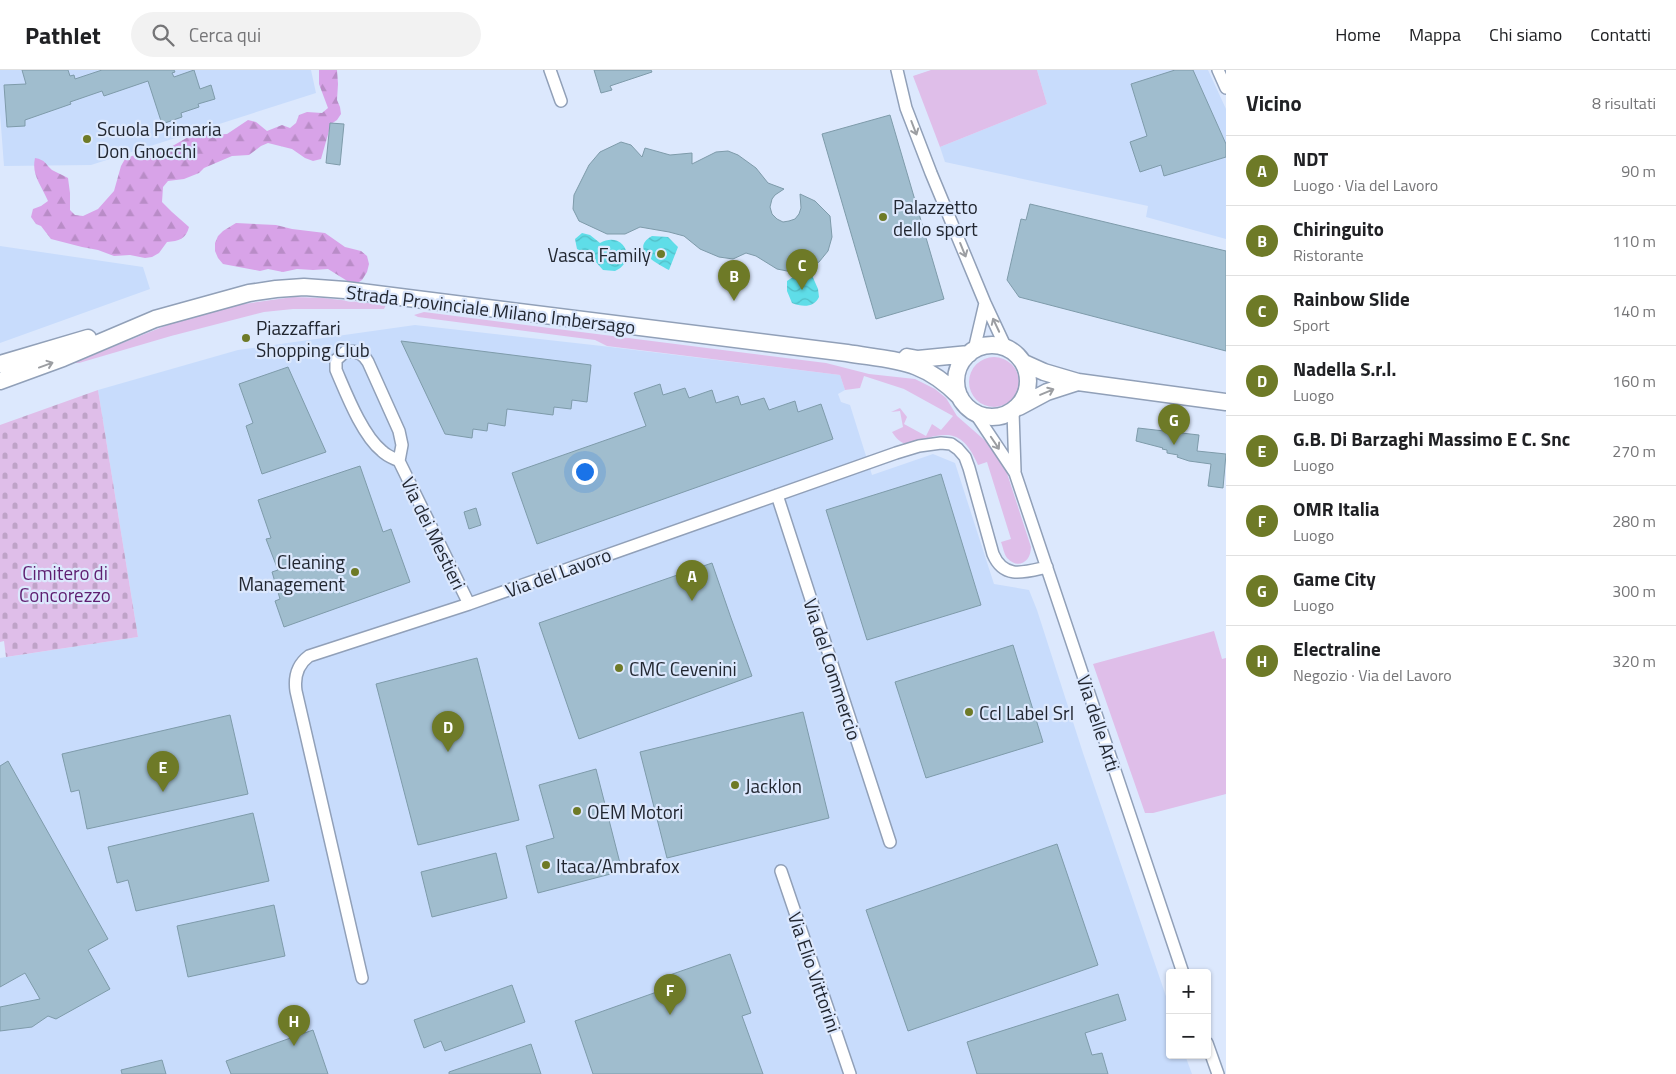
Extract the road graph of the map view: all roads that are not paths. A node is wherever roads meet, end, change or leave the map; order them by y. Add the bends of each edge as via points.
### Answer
1 (550, 70) edge
2 (897, 70) edge
3 (1218, 70) edge
4 (1226, 88) edge
5 (561, 101) dead end
6 (985, 303) junction
7 (138, 325) junction
8 (1006, 348) junction
9 (972, 352) junction
10 (847, 353) junction
11 (1024, 363) junction
12 (0, 364) edge
13 (0, 381) edge
14 (1078, 382) junction
15 (960, 397) junction
16 (1226, 402) edge
17 (1016, 409) junction
18 (974, 413) junction
19 (399, 461) junction
20 (1016, 473) junction
21 (777, 495) junction
22 (1047, 567) junction
23 (469, 604) junction
24 (890, 842) dead end
25 (780, 871) dead end
26 (1183, 969) edge
27 (362, 978) dead end
28 (1211, 1054) edge
29 (850, 1074) edge
30 (1218, 1074) edge

1 - 5 street
2 -> 6 street via 906,108
3 - 4 street
8 -> 6 street
6 - 9 street
7 - 10 main road, Strada Provinciale Milano Imbersago via 249,293 304,287
7 - 12 main road, Strada Provinciale Milano Imbersago
13 -> 7 main road, Strada Provinciale Milano Imbersago
8 - 9 main road via 985,346
8 - 11 main road
9 - 10 main road, Strada Provinciale Milano Imbersago via 918,359
9 - 15 main road via 961,363 957,374 956,386
10 - 15 main road, Strada Provinciale Milano Imbersago via 921,367
11 - 14 main road
11 - 17 main road via 1028,386
14 - 16 main road
17 -> 14 main road via 1047,392
15 - 18 main road
17 - 18 main road via 999,417
17 - 20 street, Via delle Arti
18 -> 20 street, Via delle Arti
19 - 19 street, Via dei Mestieri via 400,432 368,362 358,352 345,352 336,360 336,370 365,431 383,452
19 - 23 street, Via dei Mestieri
20 - 22 street, Via delle Arti
21 - 22 street, Via del Lavoro via 911,448 951,444 965,457 993,554 1000,565 1010,572 1019,573
21 - 23 street, Via del Lavoro
21 - 24 street, Via del Commercio
22 - 26 street, Via delle Arti
23 - 27 street, Via del Lavoro via 316,652 303,661 296,674 296,691
25 - 29 street, Via Elio Vittorini
28 - 30 street

